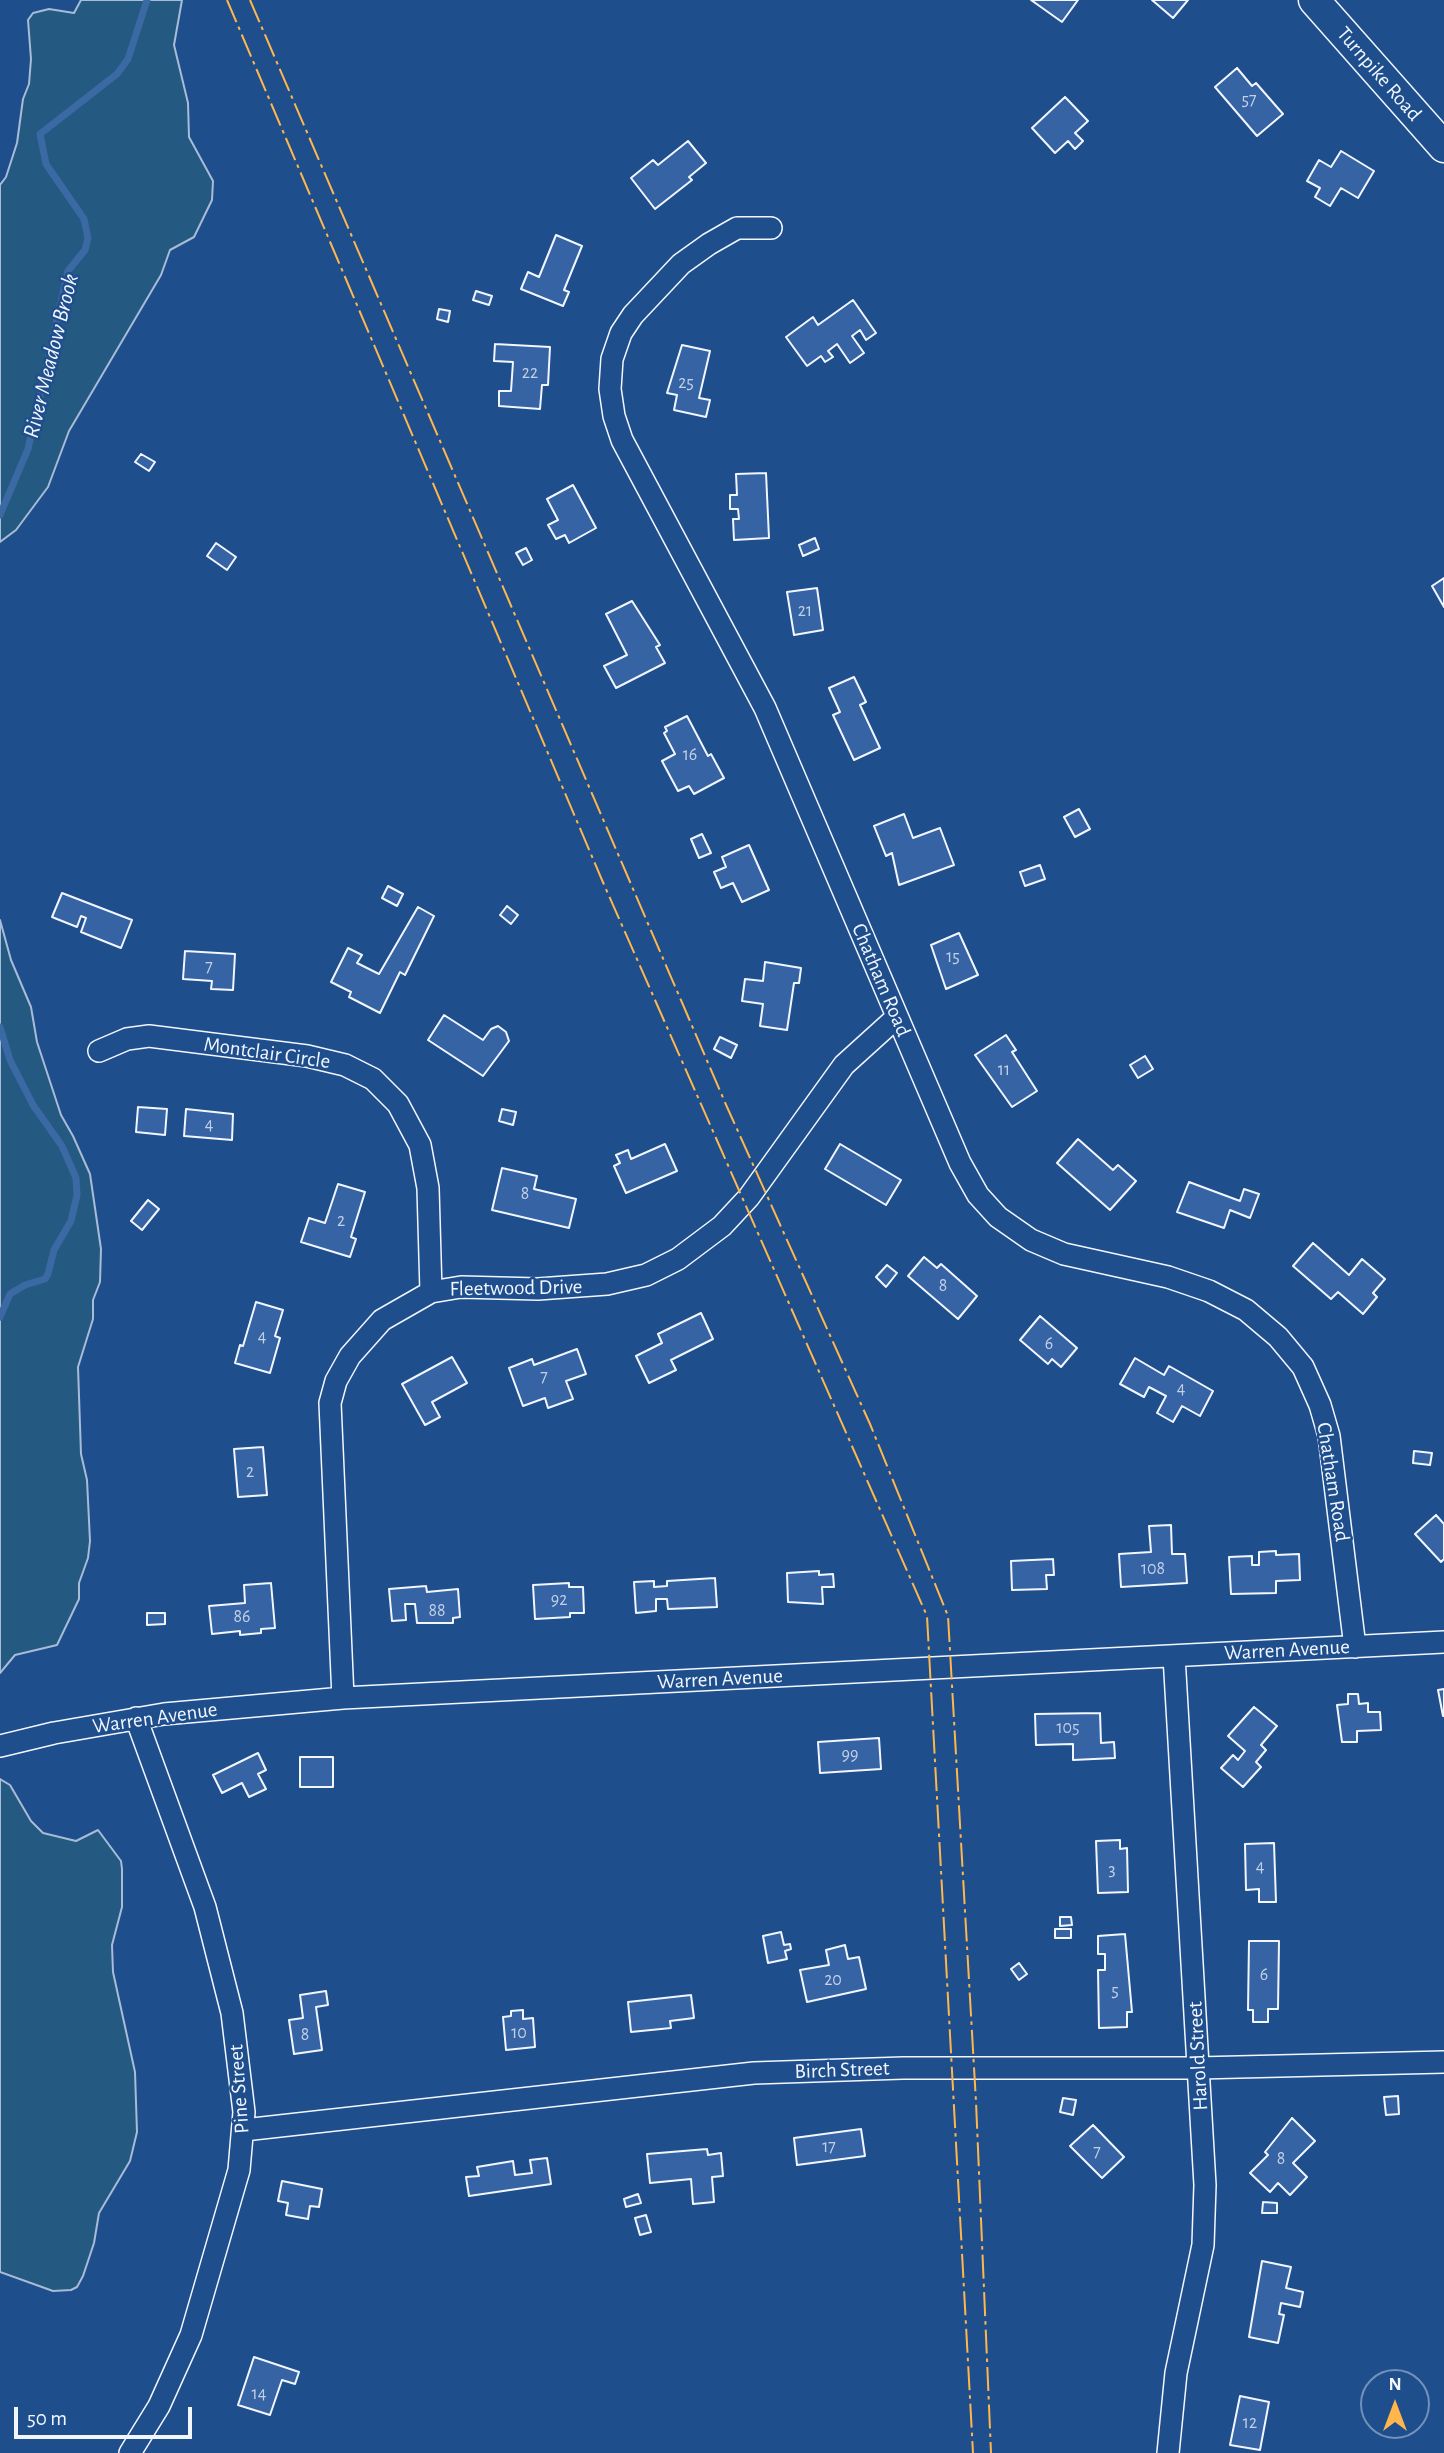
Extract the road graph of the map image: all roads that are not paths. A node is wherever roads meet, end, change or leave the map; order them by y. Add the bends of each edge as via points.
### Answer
1 (1314, 0) edge
2 (1444, 147) edge
3 (771, 228) dead end
4 (897, 1017) junction
5 (99, 1051) dead end
6 (431, 1292) junction
7 (1444, 1642) edge
8 (1355, 1647) junction
9 (1174, 1656) junction
10 (343, 1698) junction
11 (136, 1718) junction
12 (0, 1746) edge
13 (1444, 2062) edge
14 (1198, 2068) junction
15 (244, 2130) junction
16 (130, 2453) edge
17 (1168, 2453) edge

1 - 2 main road, Turnpike Road
3 - 4 street, Chatham Road via 737,228 709,244 681,264 633,315 612,359 614,416 686,565 765,708
4 - 6 street, Fleetwood Drive via 844,1065 749,1197 696,1248 672,1263 632,1279 589,1287 461,1287
4 - 8 street, Chatham Road via 960,1163 978,1195 998,1217 1031,1240 1065,1254 1168,1278 1234,1303 1278,1337 1303,1367 1329,1436
5 - 6 street, Montclair Circle via 149,1036 319,1058 373,1079 398,1104 420,1145 428,1188
6 - 10 street, Fleetwood Drive via 398,1308 366,1337 342,1368 330,1403
7 - 8 street, Warren Avenue
8 - 9 street, Warren Avenue
9 - 10 street, Warren Avenue
9 - 14 street, Harold Street
10 - 11 street, Warren Avenue
11 - 12 street, Warren Avenue
11 - 15 street, Pine Street via 195,1875 220,1965 239,2056
13 - 14 street, Birch Street
14 - 15 street, Birch Street via 754,2073
14 - 17 street, Harold Street via 1204,2231 1171,2404
15 - 16 street, Pine Street via 229,2211 191,2335 159,2406

